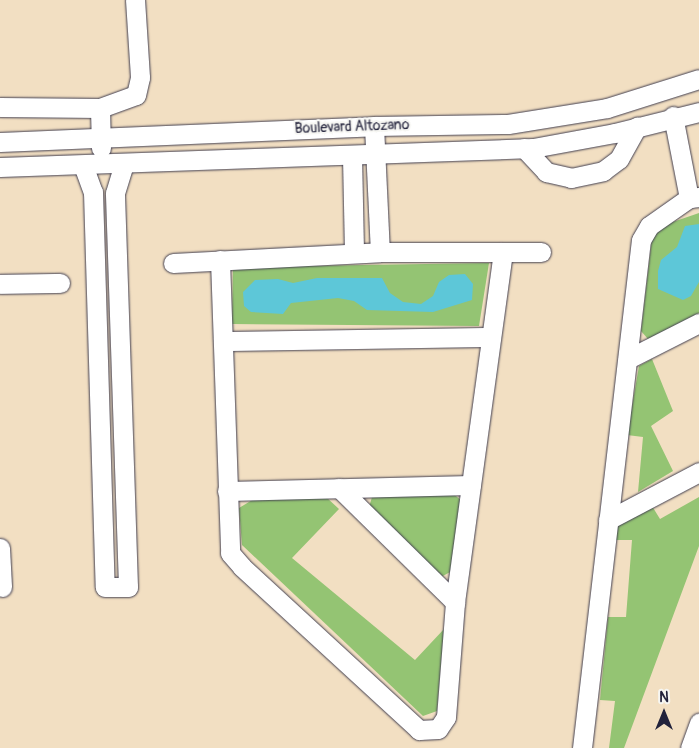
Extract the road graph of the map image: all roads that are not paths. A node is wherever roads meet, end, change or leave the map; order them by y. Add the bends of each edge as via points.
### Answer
1 (135, 0) edge
2 (699, 79) edge
3 (0, 107) edge
4 (100, 108) junction
5 (699, 112) edge
6 (673, 116) junction
7 (374, 126) junction
8 (637, 127) junction
9 (100, 137) junction
10 (0, 142) edge
11 (524, 148) junction
12 (352, 156) junction
13 (375, 156) junction
14 (124, 163) junction
15 (102, 164) junction
16 (83, 165) junction
17 (0, 167) edge
18 (694, 198) edge
19 (380, 252) junction
20 (503, 252) junction
21 (540, 252) dead end
22 (354, 253) junction
23 (220, 260) junction
24 (174, 263) dead end
25 (60, 283) dead end
26 (0, 284) edge
27 (699, 323) edge
28 (491, 337) junction
29 (223, 341) junction
30 (628, 359) junction
31 (699, 472) edge
32 (471, 485) junction
33 (339, 488) junction
34 (227, 491) junction
35 (608, 520) junction
36 (0, 548) edge
37 (2, 587) dead end
38 (455, 602) junction
39 (699, 723) edge
40 (582, 748) edge
41 (690, 748) edge

1 - 4 street via 140,77 136,96
2 - 7 street, Boulevard Altozano via 607,108 508,124
3 - 4 street
4 - 9 street
5 - 6 street, Boulevard Altozano
6 - 8 street, Boulevard Altozano
6 - 18 street
7 - 9 street, Boulevard Altozano
7 - 13 street
8 - 11 street, Boulevard Altozano
8 - 11 street via 619,158 603,172 579,176 546,172
9 - 10 street, Boulevard Altozano
9 - 15 street
11 - 13 street, Boulevard Altozano
12 - 13 street, Boulevard Altozano
12 - 14 street, Boulevard Altozano
12 - 22 street
13 - 19 street
14 - 15 street, Boulevard Altozano
14 - 16 street via 116,193 128,587 105,587 93,192
15 - 16 street, Boulevard Altozano
16 - 17 street, Boulevard Altozano
18 - 30 street via 649,226 641,240
19 - 20 street
19 - 22 street
20 - 21 street
20 - 28 street
22 - 23 street
23 - 24 street
23 - 29 street
25 - 26 street
27 - 30 street
28 - 29 street
28 - 32 street
29 - 34 street
30 - 35 street
31 - 35 street
32 - 33 street
32 - 38 street
33 - 34 street
33 - 38 street
34 - 38 street via 230,552 420,730 438,729 446,717
35 - 40 street
36 - 37 street
39 - 41 street

